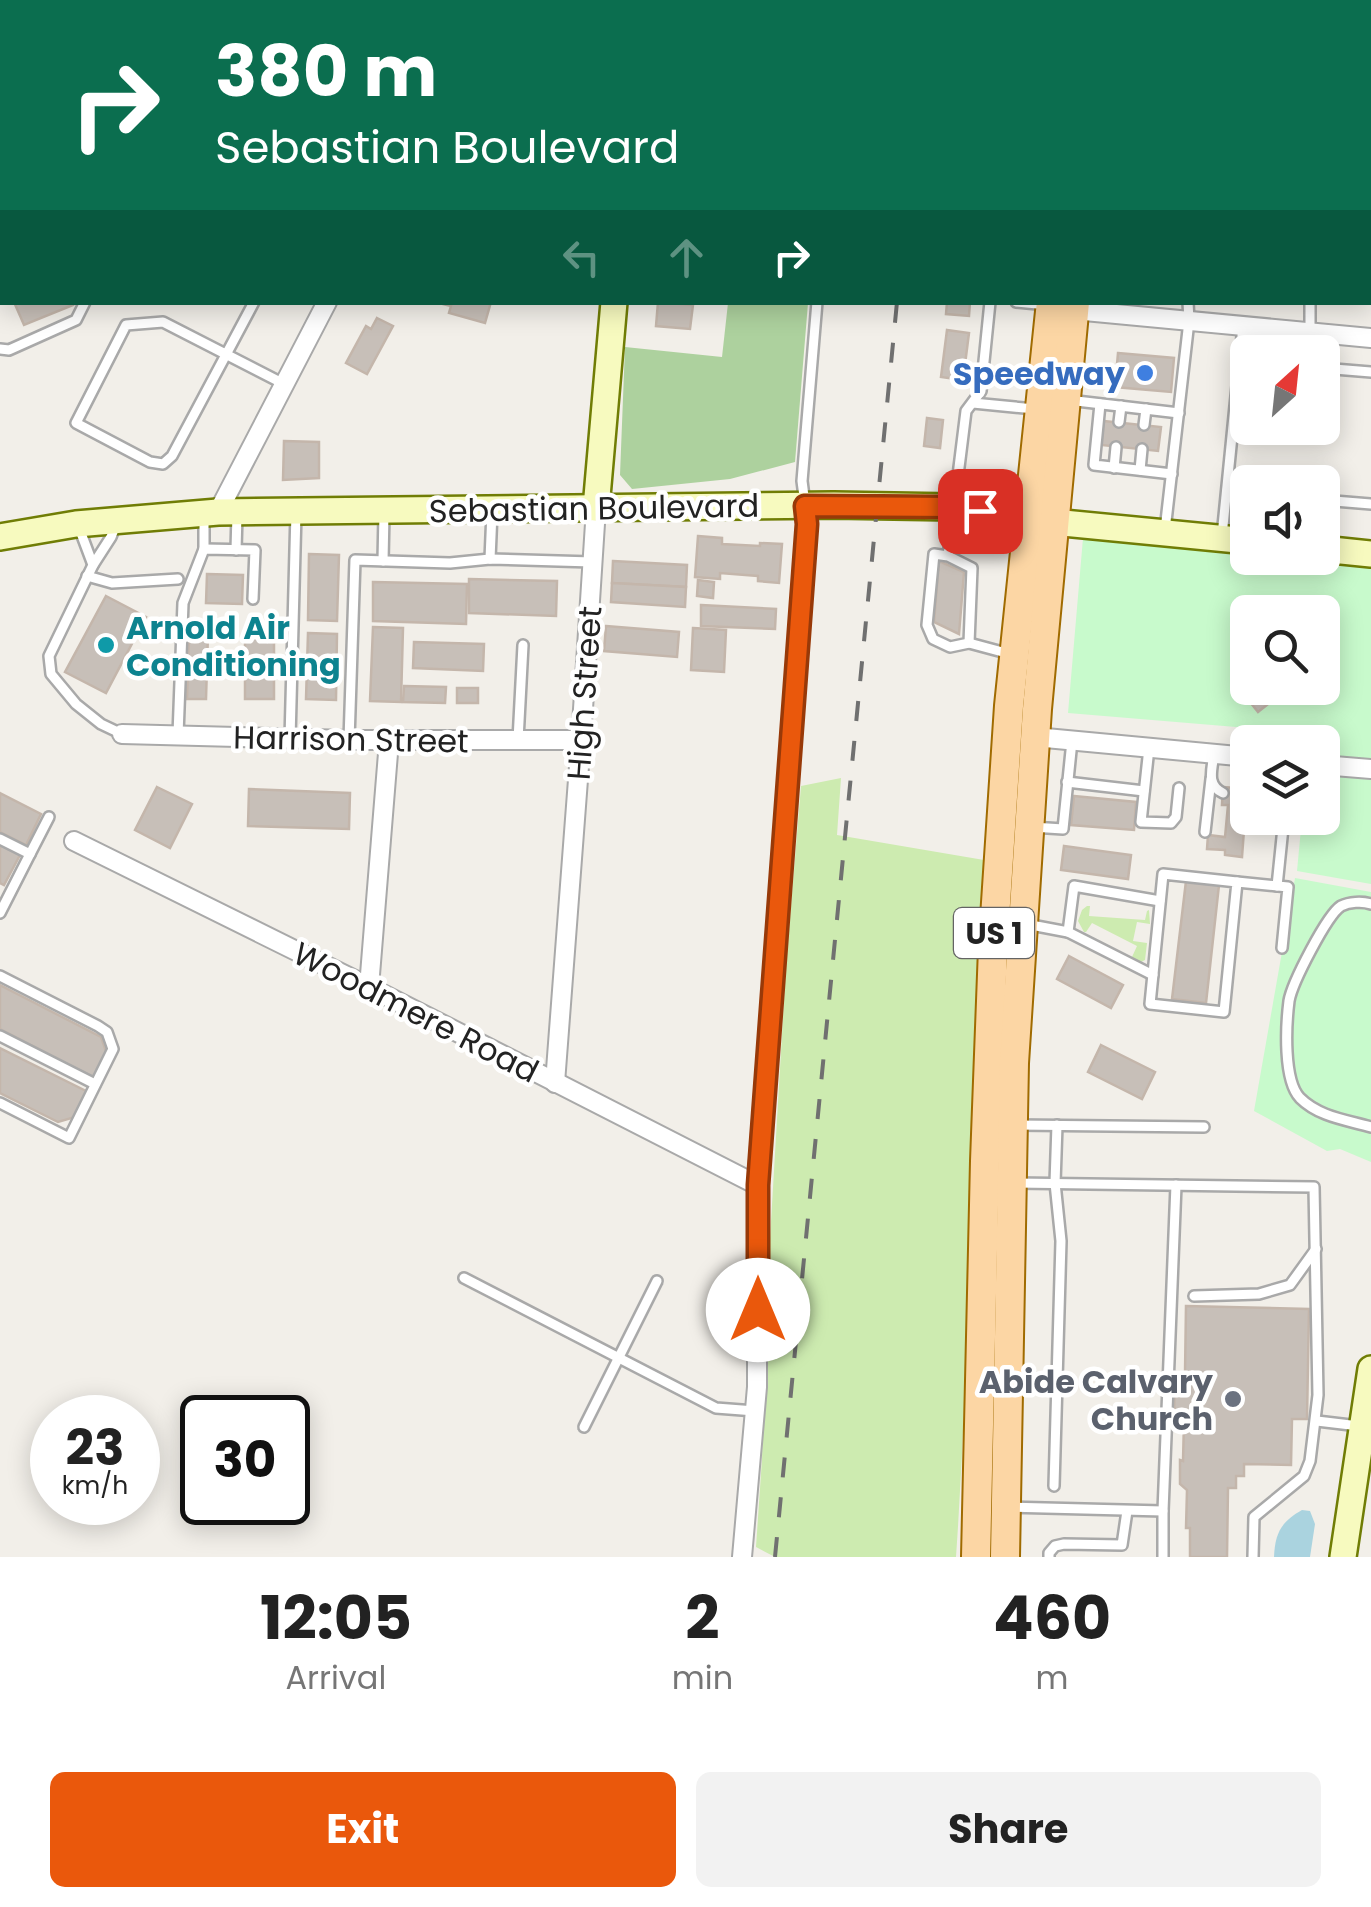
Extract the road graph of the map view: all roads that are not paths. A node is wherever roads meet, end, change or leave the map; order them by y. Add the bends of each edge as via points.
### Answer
1 (84, 305) edge
2 (252, 305) edge
3 (324, 305) edge
4 (614, 305) edge
5 (818, 305) edge
6 (990, 305) edge
7 (1063, 305) edge
8 (1310, 305) edge
9 (1188, 312) edge
10 (1243, 326) junction
11 (1310, 332) junction
12 (1243, 335) edge
13 (1371, 338) edge
14 (0, 349) edge
15 (226, 354) junction
16 (1340, 369) edge
17 (1371, 372) edge
18 (284, 384) junction
19 (973, 402) junction
20 (1100, 404) junction
21 (1053, 405) junction
22 (1121, 406) junction
23 (1146, 409) junction
24 (1179, 412) junction
25 (1120, 422) dead end
26 (1144, 425) dead end
27 (1234, 445) edge
28 (1116, 447) dead end
29 (1142, 449) dead end
30 (1114, 468) junction
31 (1140, 470) junction
32 (1172, 474) junction
33 (1228, 490) joint
34 (1340, 501) edge
35 (1230, 504) edge
36 (1371, 504) edge
37 (805, 506) junction
38 (954, 507) junction
39 (596, 508) junction
40 (384, 510) junction
41 (492, 510) junction
42 (296, 511) junction
43 (220, 512) junction
44 (117, 520) junction
45 (1041, 520) junction
46 (77, 524) junction
47 (1165, 533) junction
48 (0, 537) edge
49 (1230, 540) edge
50 (204, 549) junction
51 (236, 550) junction
52 (1340, 551) edge
53 (1371, 554) edge
54 (948, 556) junction
55 (490, 559) junction
56 (383, 561) junction
57 (594, 562) junction
58 (93, 565) junction
59 (88, 576) junction
60 (178, 579) dead end
61 (253, 598) dead end
62 (969, 643) junction
63 (523, 644) dead end
64 (1014, 655) junction
65 (122, 734) joint
66 (1035, 737) junction
67 (178, 738) junction
68 (290, 739) junction
69 (349, 740) junction
70 (518, 740) junction
71 (581, 740) junction
72 (1072, 740) junction
73 (389, 741) junction
74 (1149, 748) junction
75 (1214, 754) junction
76 (1230, 756) edge
77 (1340, 766) edge
78 (1371, 769) edge
79 (1210, 779) junction
80 (1067, 782) junction
81 (1179, 788) dead end
82 (1144, 791) junction
83 (1223, 793) dead end
84 (49, 817) dead end
85 (1029, 826) junction
86 (1206, 832) dead end
87 (1282, 835) edge
88 (0, 838) edge
89 (74, 841) dead end
90 (30, 854) junction
91 (997, 881) junction
92 (1238, 882) junction
93 (1276, 886) junction
94 (5, 891) edge
95 (1160, 901) junction
96 (1371, 904) edge
97 (0, 913) edge
98 (1023, 922) junction
99 (1068, 932) junction
100 (993, 948) junction
101 (1282, 948) dead end
102 (1020, 974) junction
103 (1152, 975) junction
104 (0, 976) edge
105 (369, 986) junction
106 (0, 1036) edge
107 (555, 1083) junction
108 (95, 1084) junction
109 (0, 1103) edge
110 (1013, 1125) junction
111 (1057, 1125) junction
112 (1371, 1126) edge
113 (1204, 1127) dead end
114 (1012, 1183) junction
115 (1055, 1183) junction
116 (758, 1185) junction
117 (1176, 1185) junction
118 (984, 1225) junction
119 (1316, 1249) junction
120 (464, 1278) dead end
121 (657, 1280) dead end
122 (1194, 1296) dead end
123 (620, 1359) junction
124 (1371, 1369) edge
125 (755, 1410) junction
126 (1317, 1421) junction
127 (1362, 1426) junction
128 (584, 1428) dead end
129 (1054, 1486) dead end
130 (1006, 1507) junction
131 (1127, 1510) junction
132 (1163, 1512) junction
133 (1114, 1551) edge
134 (742, 1557) edge
135 (976, 1557) edge
136 (1005, 1557) edge
137 (1048, 1557) edge
138 (1163, 1557) edge
139 (1253, 1557) edge
140 (1343, 1557) edge

1 - 14 lane via 76,320
2 - 15 lane
3 - 18 street
4 - 39 main road, High Street
5 - 37 lane
6 - 19 lane via 981,390
7 - 9 street
7 - 21 main road, US 1
8 - 11 lane
9 - 10 street
9 - 24 lane
10 - 11 street
10 - 12 lane
11 - 13 street
15 - 15 lane via 163,464 76,424 126,324 163,322
15 - 18 lane
16 - 17 lane
18 - 43 street
19 - 21 lane
19 - 38 lane via 966,411
20 - 21 lane
20 - 22 lane
20 - 30 lane via 1094,465
21 - 45 main road, US 1
22 - 23 lane
22 - 25 lane
23 - 24 lane
23 - 26 lane
24 - 32 lane
27 - 33 lane
28 - 30 lane
29 - 31 lane
30 - 31 lane
31 - 32 lane
32 - 47 lane
33 - 35 lane
34 - 36 lane
37 - 38 main road, Sebastian Boulevard
37 - 39 main road, Sebastian Boulevard
37 - 116 street
38 - 45 main road, Sebastian Boulevard
38 - 54 lane
39 - 41 main road, Sebastian Boulevard
39 - 57 street, High Street
40 - 41 main road, Sebastian Boulevard
40 - 42 main road, Sebastian Boulevard
40 - 56 lane
41 - 55 lane
42 - 43 main road, Sebastian Boulevard
42 - 68 lane
43 - 44 main road, Sebastian Boulevard
43 - 50 lane
43 - 51 lane
44 - 46 main road, Sebastian Boulevard
44 - 58 lane
45 - 47 main road, Sebastian Boulevard
45 - 64 main road, US 1
45 - 66 main road, US 1
46 - 48 main road, Sebastian Boulevard
46 - 58 lane
47 - 49 main road, Sebastian Boulevard
50 - 51 lane
50 - 67 lane via 183,602
51 - 61 lane via 255,550
52 - 53 main road
54 - 62 lane via 972,568 965,617
54 - 62 lane via 934,554 928,625 933,639 950,647
55 - 56 lane
55 - 57 lane
56 - 69 lane via 355,560
57 - 71 street, High Street
58 - 59 lane
59 - 60 lane via 112,583
59 - 65 lane via 49,656 52,674 76,704
62 - 64 lane
63 - 70 lane
64 - 91 main road, US 1
65 - 67 street, Harrison Street
66 - 72 street
66 - 85 main road, US 1
67 - 68 street, Harrison Street
68 - 69 street, Harrison Street
69 - 73 street, Harrison Street
70 - 71 street, Harrison Street
70 - 73 street, Harrison Street
71 - 107 street, High Street
72 - 74 street
72 - 80 lane
73 - 105 street
74 - 75 street
74 - 82 lane
75 - 76 street
75 - 79 lane
77 - 78 street
79 - 83 lane
79 - 86 lane
80 - 82 lane
80 - 85 lane via 1063,829
81 - 82 lane via 1176,817 1162,824 1141,822
84 - 90 lane
85 - 98 main road, US 1
87 - 93 lane
88 - 90 lane
89 - 105 street, Woodmere Road
90 - 94 lane
91 - 98 main road
91 - 100 main road, US 1
92 - 93 lane
92 - 95 lane via 1163,874
92 - 103 lane via 1224,1012 1150,1004
93 - 101 lane via 1288,887
94 - 97 lane
95 - 99 lane via 1074,886
95 - 103 lane
96 - 112 lane via 1342,905 1326,922 1290,998 1287,1066 1292,1088 1319,1112
98 - 99 lane
98 - 102 main road, US 1
99 - 103 lane
100 - 102 main road
100 - 118 main road, US 1
102 - 110 main road, US 1
104 - 108 lane via 107,1032 113,1049
105 - 107 street, Woodmere Road
106 - 108 lane
107 - 116 street, Woodmere Road
108 - 109 lane via 69,1138
110 - 111 lane
110 - 114 main road, US 1
111 - 113 lane
111 - 115 lane
114 - 115 lane
114 - 130 main road, US 1
115 - 117 lane
115 - 129 lane via 1062,1241
116 - 125 street
117 - 119 lane via 1314,1188
117 - 132 lane
118 - 130 main road via 993,1256 990,1482
118 - 135 main road, US 1
119 - 122 lane via 1290,1286
119 - 126 lane
120 - 123 lane
121 - 123 lane
123 - 125 lane via 716,1408
123 - 128 lane
124 - 127 main road
125 - 134 street
126 - 127 lane
126 - 139 lane via 1304,1476 1254,1518
127 - 140 main road
130 - 131 lane
130 - 136 main road, US 1
131 - 132 lane
131 - 133 lane via 1123,1542
132 - 138 lane
133 - 137 lane via 1064,1544

